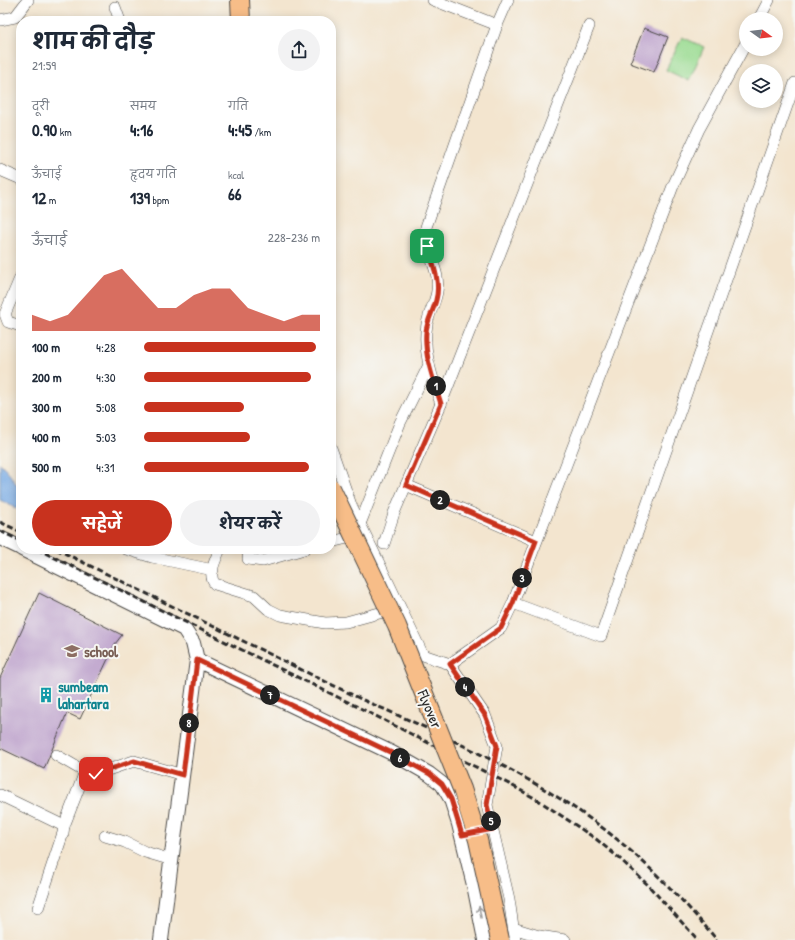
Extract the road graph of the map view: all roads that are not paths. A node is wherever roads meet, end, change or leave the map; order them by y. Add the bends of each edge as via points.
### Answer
1 (28, 0) edge
2 (228, 0) edge
3 (240, 0) edge
4 (432, 0) edge
5 (508, 0) edge
6 (769, 0) edge
7 (115, 7) dead end
8 (763, 12) edge
9 (118, 16) edge
10 (229, 16) edge
11 (240, 16) edge
12 (0, 20) edge
13 (497, 24) junction
14 (589, 26) dead end
15 (739, 55) edge
16 (795, 83) edge
17 (0, 170) edge
18 (16, 177) edge
19 (16, 288) edge
20 (16, 324) edge
21 (429, 365) junction
22 (441, 404) junction
23 (336, 462) edge
24 (406, 485) junction
25 (336, 498) edge
26 (351, 505) junction
27 (336, 511) edge
28 (362, 529) junction
29 (0, 538) edge
30 (336, 540) edge
31 (536, 541) junction
32 (384, 544) dead end
33 (16, 546) edge
34 (32, 554) edge
35 (142, 554) edge
36 (218, 554) edge
37 (248, 554) edge
38 (287, 554) edge
39 (213, 570) junction
40 (513, 603) junction
41 (401, 608) junction
42 (197, 660) junction
43 (450, 664) junction
44 (56, 755) dead end
45 (85, 772) junction
46 (183, 775) junction
47 (0, 794) edge
48 (64, 826) junction
49 (493, 829) junction
50 (462, 835) junction
51 (105, 836) dead end
52 (172, 860) junction
53 (38, 908) dead end
54 (507, 934) edge
55 (161, 940) edge
56 (485, 940) edge
57 (515, 940) edge
58 (565, 940) edge

1 - 12 street via 15,17
2 - 10 highway
3 - 11 highway
4 - 13 street
5 - 13 street
6 - 8 street
7 - 9 street
13 - 21 street via 426,227 425,236 438,288 427,322
14 - 22 street
15 - 31 street via 699,129 673,186
16 - 40 street via 601,636
17 - 18 street
19 - 20 street via 5,314 8,322
21 - 22 street
21 - 28 street via 400,422
22 - 24 street
23 - 26 street
24 - 31 street
24 - 32 street
25 - 54 highway, Flyover, bridge via 397,626 462,790
26 - 27 street
26 - 28 street
28 - 30 street
28 - 41 street
29 - 33 street
31 - 40 street
34 - 42 street via 184,629 193,643
35 - 39 street
36 - 39 street
37 - 38 street via 248,559 260,562
39 - 41 street via 212,578 215,584 254,596 268,609 280,615 336,624
40 - 43 street via 501,628
41 - 43 street via 423,655
42 - 46 street
42 - 50 street via 392,753 430,774 442,784 451,799
43 - 49 street via 485,715 497,746 487,805
44 - 45 street
45 - 46 street via 96,774 134,761
45 - 48 street
46 - 52 street
47 - 48 street
48 - 53 street
49 - 50 street
49 - 54 street via 509,899
56 -> 50 street
51 - 52 street
52 - 55 street
54 - 57 street
54 - 58 street

